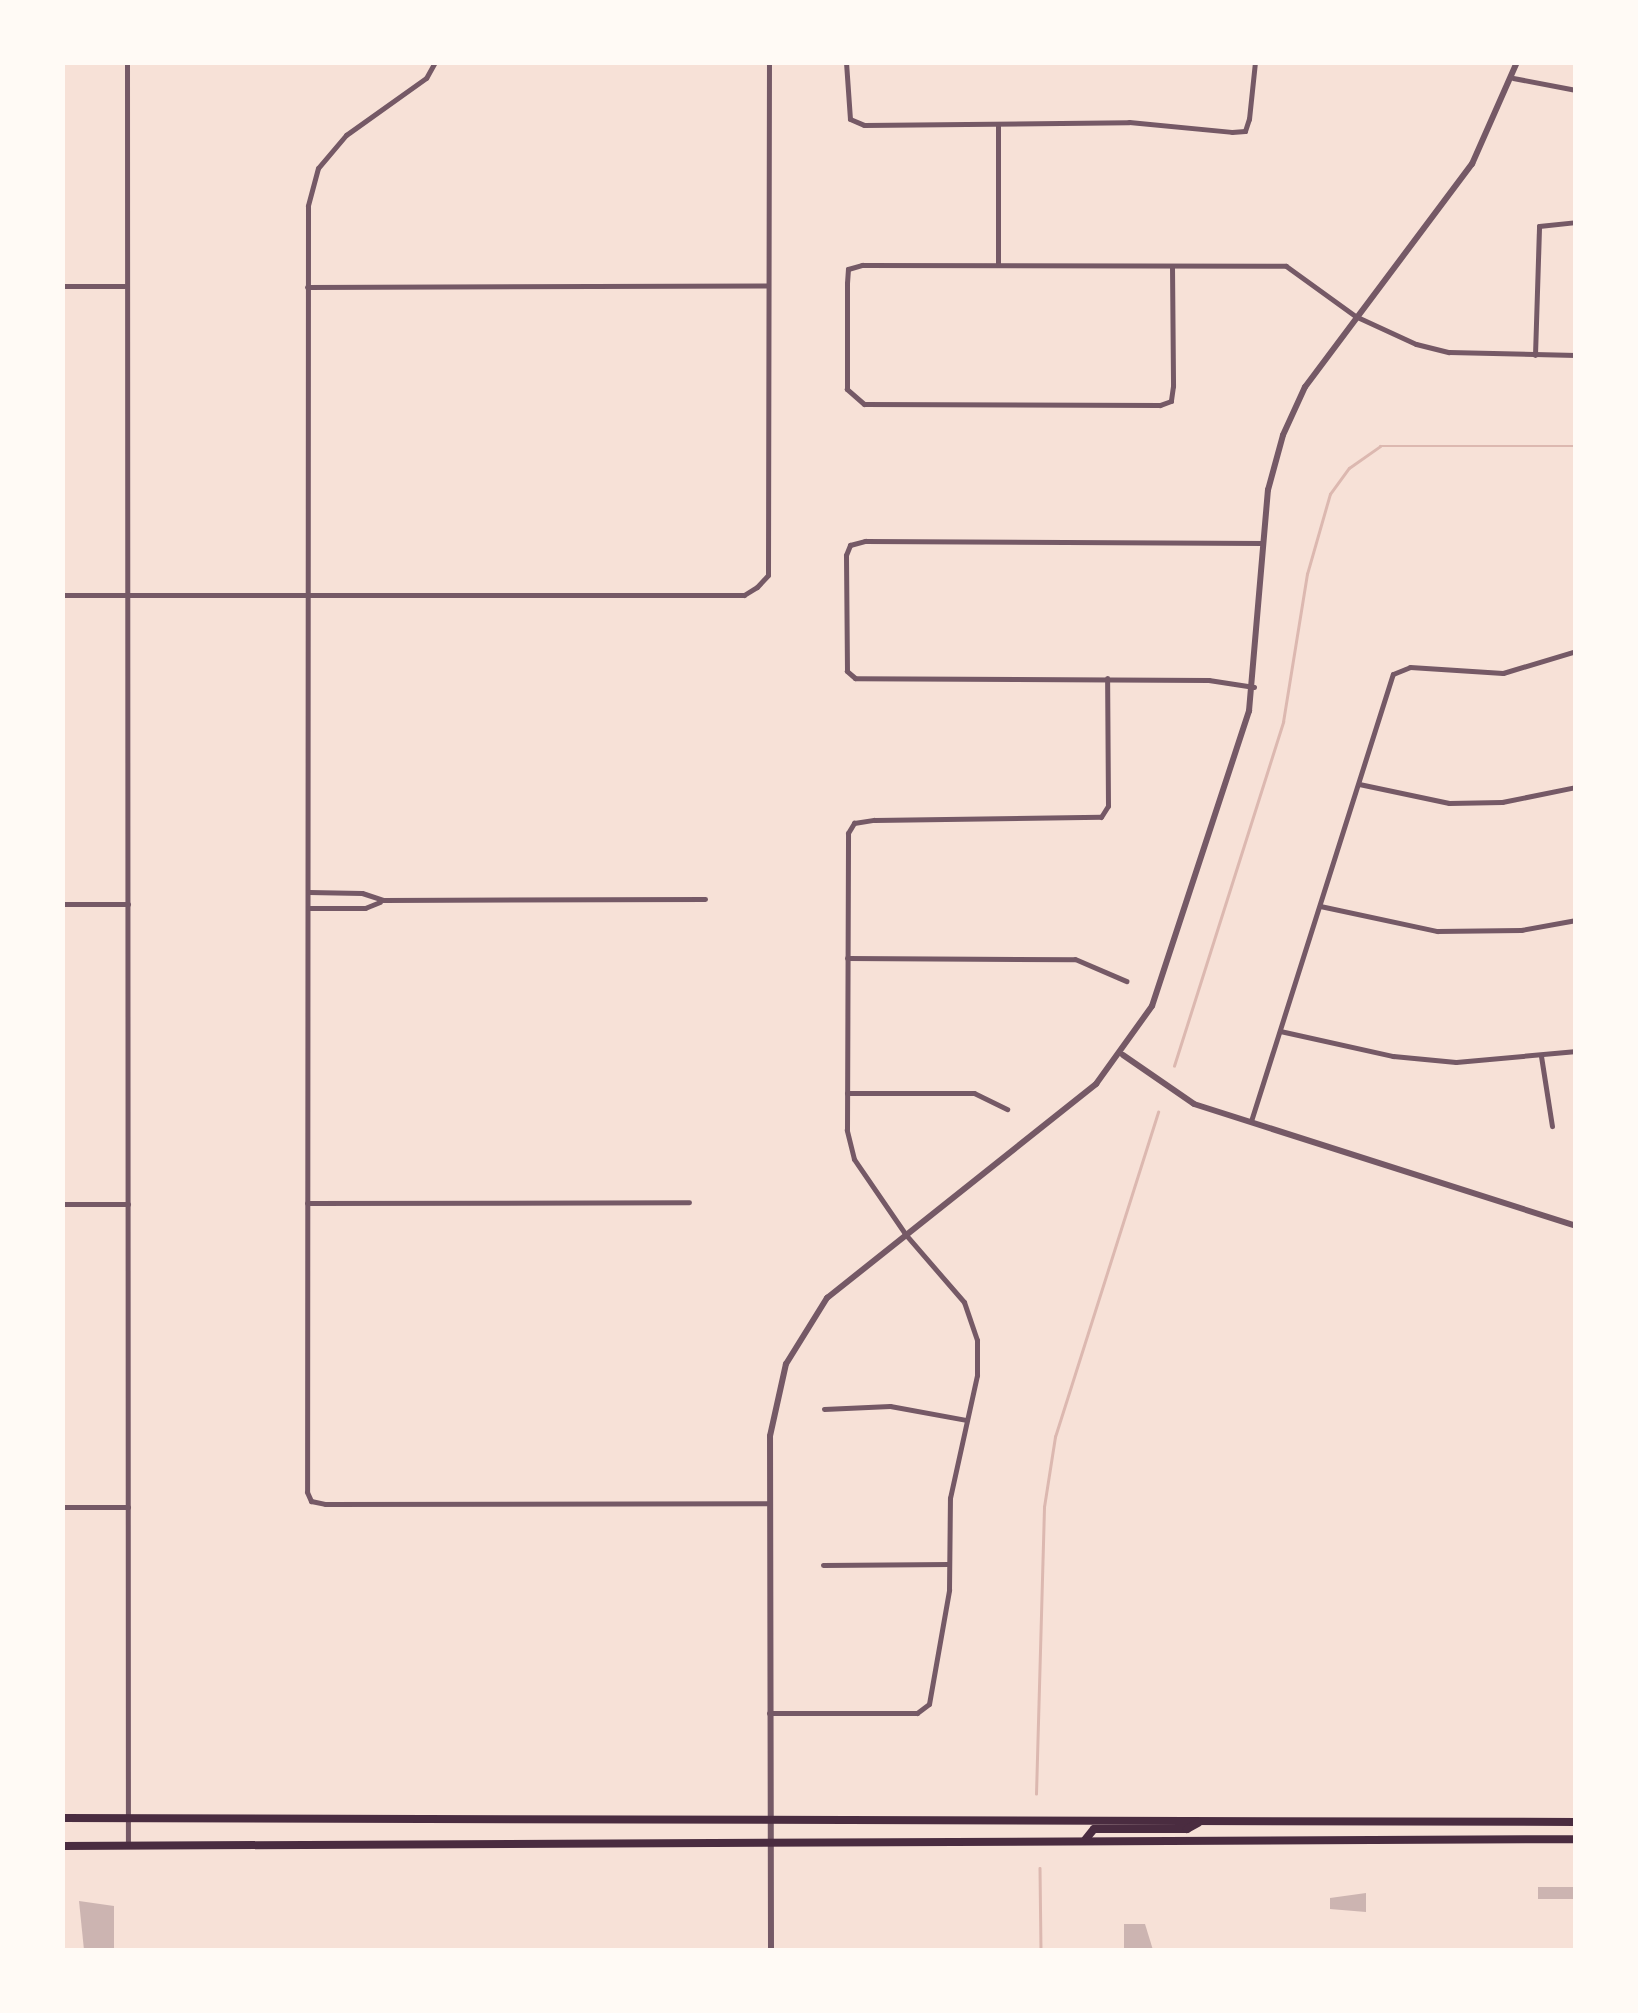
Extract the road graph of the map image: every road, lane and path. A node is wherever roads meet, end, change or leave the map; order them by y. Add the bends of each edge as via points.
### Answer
1 (127, 62) edge
2 (435, 62) edge
3 (769, 62) edge
4 (846, 62) edge
5 (1255, 62) edge
6 (1518, 62) edge
7 (1514, 78) junction
8 (1576, 90) edge
9 (998, 126) junction
10 (1576, 222) edge
11 (998, 266) junction
12 (1172, 266) junction
13 (767, 284) junction
14 (62, 286) edge
15 (126, 286) junction
16 (307, 287) junction
17 (1356, 316) junction
18 (1576, 355) edge
19 (1535, 356) junction
20 (1263, 543) junction
21 (62, 595) edge
22 (129, 596) junction
23 (307, 598) junction
24 (1576, 651) edge
25 (1107, 678) junction
26 (1254, 686) junction
27 (1358, 784) junction
28 (1576, 788) edge
29 (308, 892) junction
30 (346, 892) junction
31 (705, 899) dead end
32 (383, 900) junction
33 (62, 904) edge
34 (128, 904) junction
35 (1320, 906) junction
36 (309, 908) junction
37 (346, 908) junction
38 (1576, 920) edge
39 (848, 958) junction
40 (1126, 981) dead end
41 (1280, 1030) junction
42 (1576, 1050) edge
43 (1123, 1055) junction
44 (1540, 1056) junction
45 (847, 1093) junction
46 (1007, 1110) dead end
47 (1250, 1124) junction
48 (1552, 1126) dead end
49 (689, 1202) dead end
50 (307, 1203) junction
51 (62, 1204) edge
52 (128, 1204) junction
53 (1576, 1226) edge
54 (906, 1235) junction
55 (824, 1409) dead end
56 (966, 1420) junction
57 (769, 1503) junction
58 (62, 1506) edge
59 (128, 1507) junction
60 (949, 1564) junction
61 (823, 1565) dead end
62 (769, 1713) junction
63 (62, 1818) edge
64 (128, 1818) junction
65 (769, 1818) junction
66 (1199, 1822) junction
67 (1576, 1822) edge
68 (1576, 1839) edge
69 (1085, 1840) junction
70 (770, 1844) junction
71 (62, 1846) edge
72 (128, 1846) junction
73 (223, 1950) edge
74 (520, 1950) edge
75 (771, 1950) edge

1 - 15 street
2 - 16 street via 426,78 346,136 318,168 308,206
3 - 13 street
4 - 9 street via 850,119 864,125
5 - 9 street via 1244,130 1129,122
6 - 7 street
7 - 8 street
7 - 17 street via 1472,164
9 - 11 street
10 - 19 street via 1538,226
11 - 12 street
11 - 12 street via 848,270 852,399 1171,401
12 - 17 street via 1286,266
13 - 16 street
13 - 23 street via 768,575 744,596
14 - 15 street
15 - 22 street
16 - 23 street
17 - 19 street via 1449,352
17 - 20 street via 1305,387 1283,436
18 - 19 street
20 - 25 street via 850,544 847,670 855,678
20 - 26 street
21 - 22 street
22 - 23 street
22 - 34 street
23 - 29 street
24 - 27 street via 1503,673 1398,669
25 - 26 street
25 - 39 street via 1108,806 1101,817 854,822 848,832
26 - 43 street via 1158,990
27 - 28 street via 1407,798 1476,804
27 - 35 street
29 - 30 street
29 - 36 street
30 - 32 street
30 - 37 street
31 - 32 street
32 - 37 street
33 - 34 street
34 - 52 street
35 - 38 street via 1437,931 1521,930
35 - 41 street
36 - 37 street
36 - 50 street
39 - 40 street via 1075,959
39 - 45 street
41 - 44 street via 1393,1056 1456,1062
41 - 47 street
42 - 44 street
43 - 47 street via 1178,1096
43 - 54 street via 1042,1130
44 - 48 street
45 - 46 street via 974,1092
45 - 54 street via 854,1159
47 - 53 street
49 - 50 street
50 - 57 street via 311,1501
51 - 52 street
52 - 59 street
54 - 56 street via 964,1302 977,1340
54 - 57 street via 828,1298 799,1336 773,1415
55 - 56 street via 890,1406
56 - 60 street via 950,1498
57 - 62 street
58 - 59 street
59 - 64 street
60 - 61 street
60 - 62 street via 928,1704 917,1713
62 - 65 street
63 - 64 main road
64 - 65 main road
64 - 72 street
65 - 66 main road
65 - 70 street
66 - 67 main road
66 - 69 main road via 1187,1829 1094,1829
68 - 69 main road
69 - 70 main road
70 - 72 main road
70 - 75 street
71 - 72 main road
73 - 74 street

